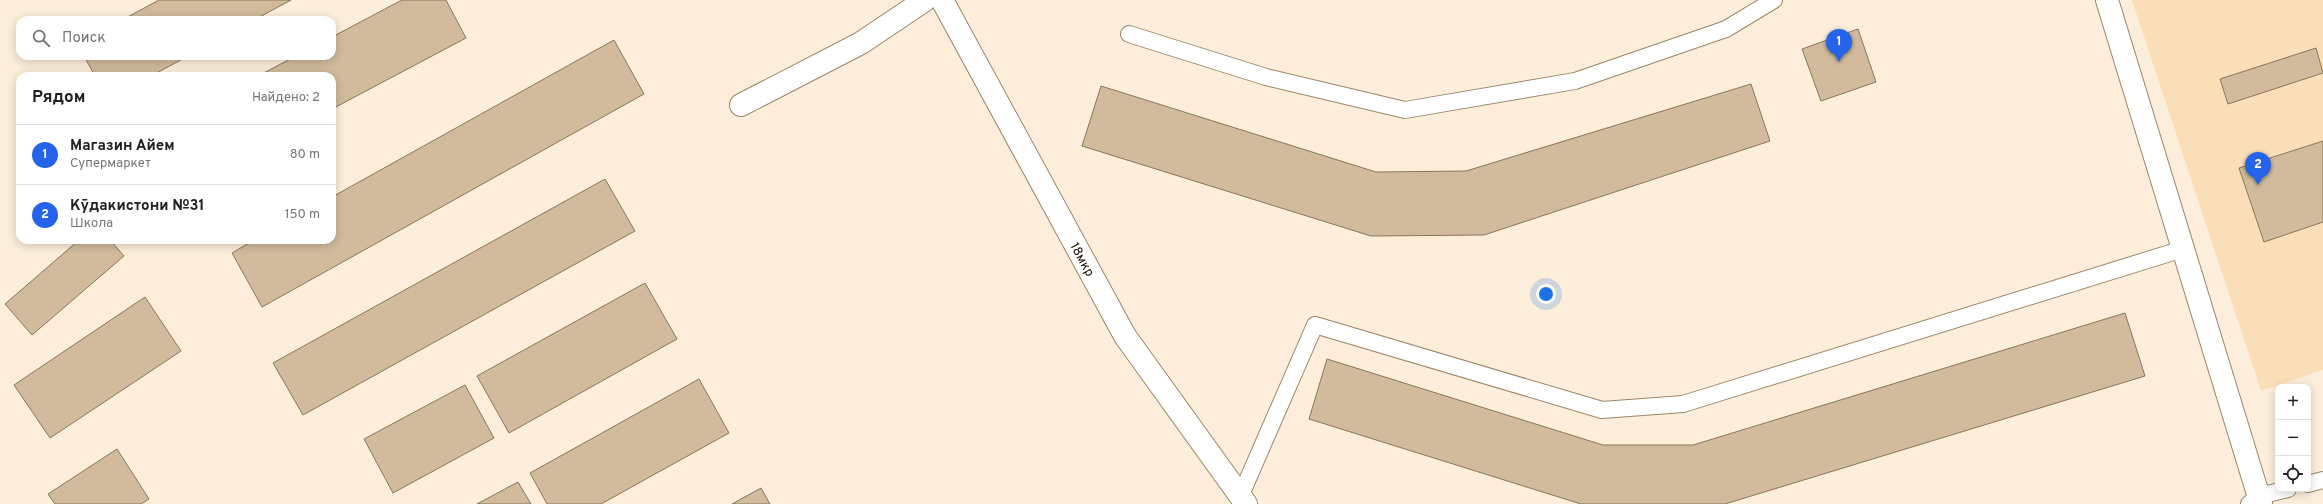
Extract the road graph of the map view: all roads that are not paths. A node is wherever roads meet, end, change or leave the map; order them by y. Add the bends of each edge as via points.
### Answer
1 (925, 0) edge
2 (942, 0) edge
3 (1774, 0) edge
4 (2106, 0) edge
5 (1129, 34) dead end
6 (741, 105) dead end
7 (2183, 249) junction
8 (2323, 480) edge
9 (2311, 483) edge
10 (2280, 492) edge
11 (1243, 500) edge
12 (2256, 501) edge

1 - 6 street via 861,43
2 - 11 street, 18мкр via 1125,336
3 - 5 lane via 1726,29 1575,80 1405,110 1266,77
4 - 7 street
7 - 11 lane via 1683,404 1602,410 1315,325
7 - 12 street
8 - 9 lane
10 - 12 lane

